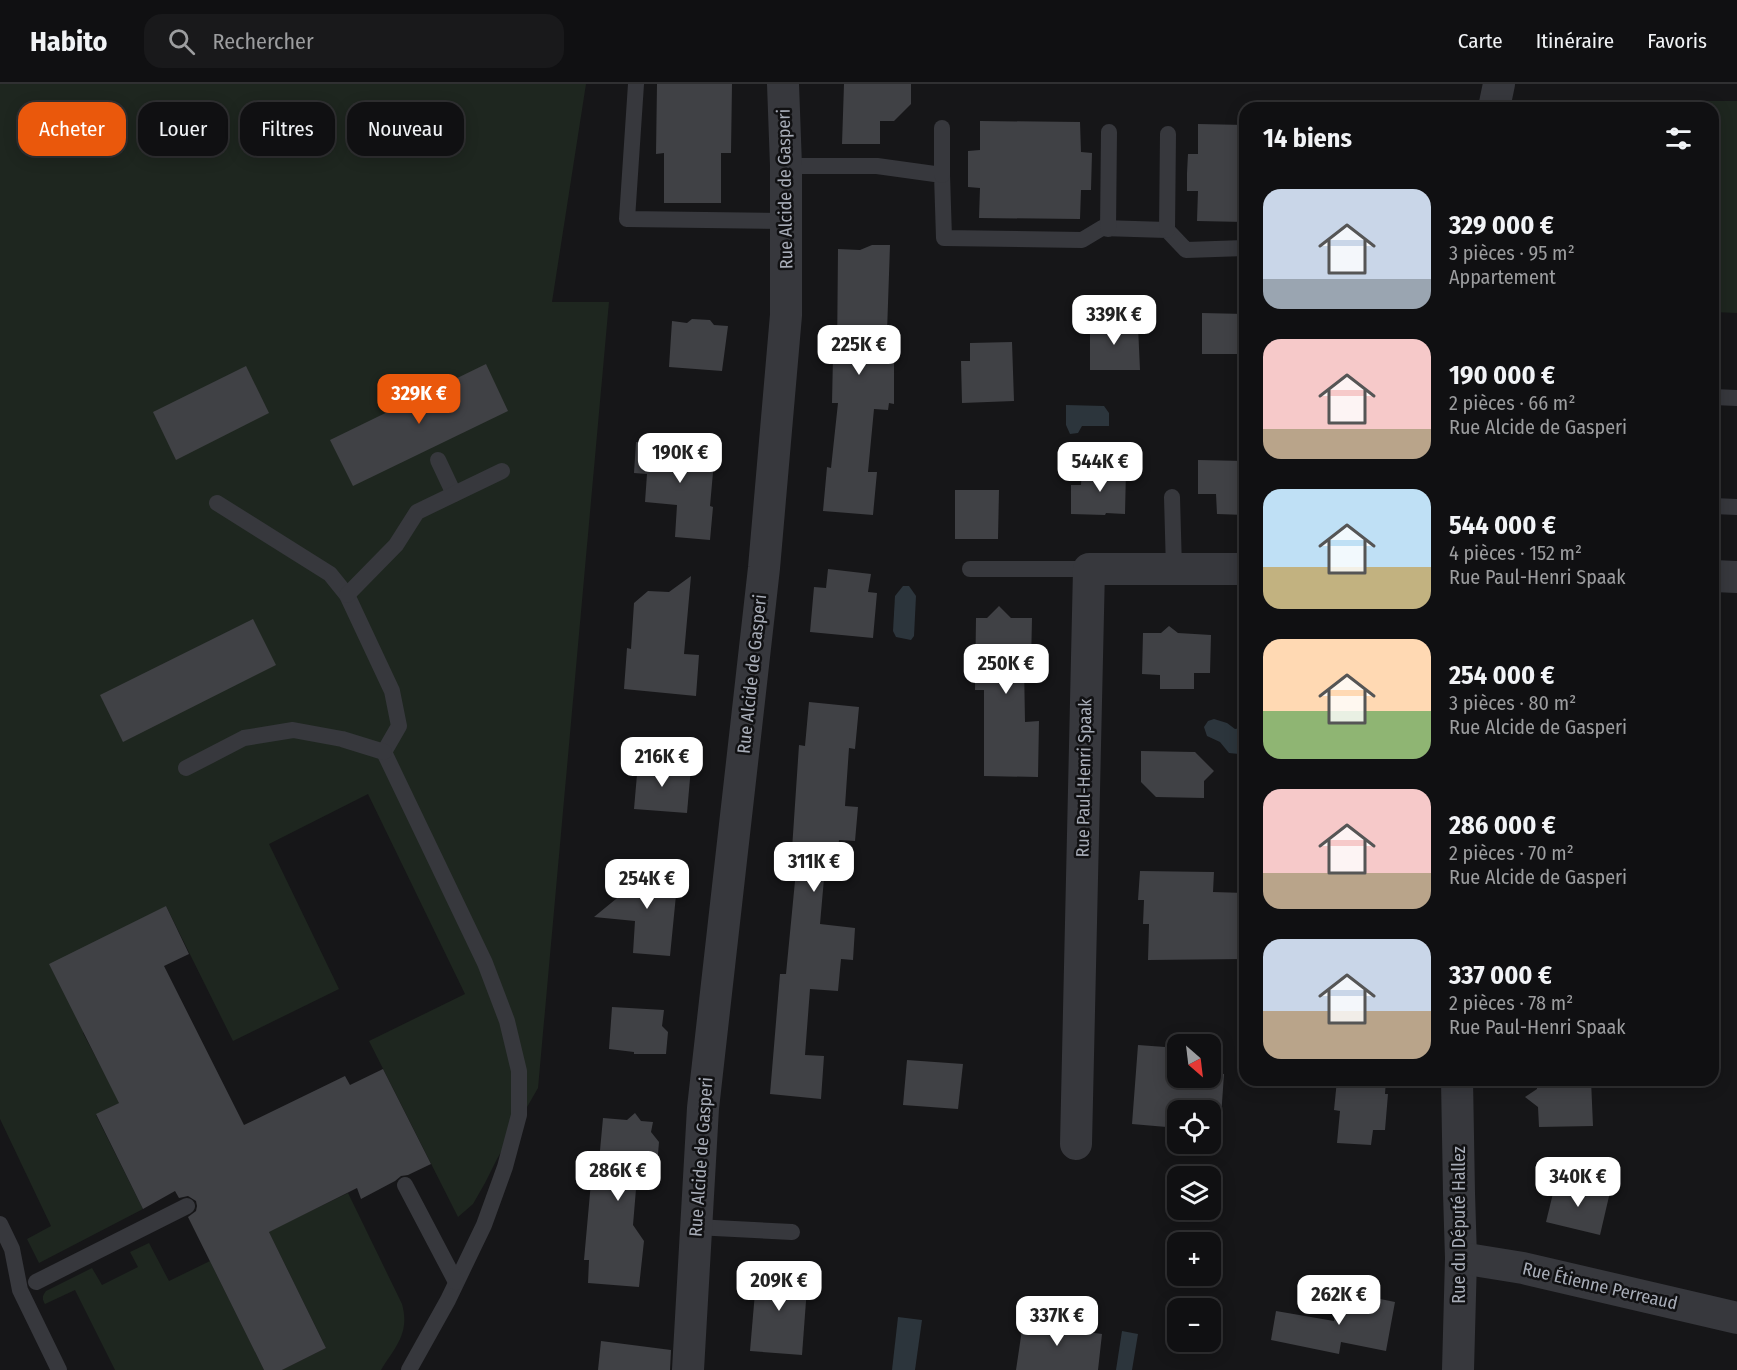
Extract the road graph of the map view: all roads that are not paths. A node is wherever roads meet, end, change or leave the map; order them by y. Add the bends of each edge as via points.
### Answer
1 (636, 84) edge
2 (783, 84) edge
3 (1499, 84) edge
4 (1495, 102) edge
5 (942, 128) dead end
6 (1109, 132) dead end
7 (1168, 134) dead end
8 (786, 166) junction
9 (942, 175) junction
10 (786, 221) junction
11 (1108, 229) junction
12 (1167, 230) junction
13 (1239, 248) edge
14 (1719, 398) edge
15 (1737, 399) edge
16 (438, 460) dead end
17 (502, 471) dead end
18 (454, 494) junction
19 (1172, 497) dead end
20 (217, 503) dead end
21 (1719, 506) edge
22 (1737, 507) edge
23 (970, 569) dead end
24 (1089, 569) junction
25 (1174, 569) junction
26 (1239, 569) edge
27 (1719, 576) edge
28 (1737, 577) edge
29 (347, 594) junction
30 (384, 752) junction
31 (186, 768) dead end
32 (1458, 1086) edge
33 (1076, 1144) dead end
34 (405, 1185) dead end
35 (187, 1206) dead end
36 (0, 1224) edge
37 (696, 1227) junction
38 (792, 1232) dead end
39 (1461, 1258) junction
40 (36, 1282) dead end
41 (456, 1282) junction
42 (1737, 1318) edge
43 (59, 1370) edge
44 (409, 1370) edge
45 (688, 1370) edge
46 (1458, 1370) edge

1 - 10 lane via 627,219
2 - 8 street, Rue Alcide de Gasperi
3 - 4 street
5 - 9 lane
6 - 11 lane
7 - 12 lane
8 - 9 lane via 877,166
8 - 10 street, Rue Alcide de Gasperi
9 - 11 lane via 944,238 1082,240 1102,228
10 - 37 street, Rue Alcide de Gasperi via 786,315 765,556 703,1108
11 - 12 lane
12 - 13 lane via 1186,250
14 - 15 lane
16 - 18 lane
17 - 18 lane
18 - 29 lane via 417,512 396,545
19 - 25 lane
20 - 29 lane via 330,574
21 - 22 lane
23 - 24 lane
24 - 25 street
24 - 33 street, Rue Paul-Henri Spaak
25 - 26 street
27 - 28 street
29 - 30 lane via 392,691 399,726
30 - 31 lane via 293,730 244,738
30 - 41 lane via 485,963 507,1021 519,1071 519,1115 505,1167 484,1225
32 - 39 street, Rue du Député Hallez
34 - 41 lane
35 - 40 lane
36 - 43 lane via 12,1249 20,1290
37 - 38 lane
37 - 45 street, Rue Alcide de Gasperi
39 - 42 street, Rue Étienne Perreaud via 1522,1268
39 - 46 street, Rue du Député Hallez
41 - 44 lane

